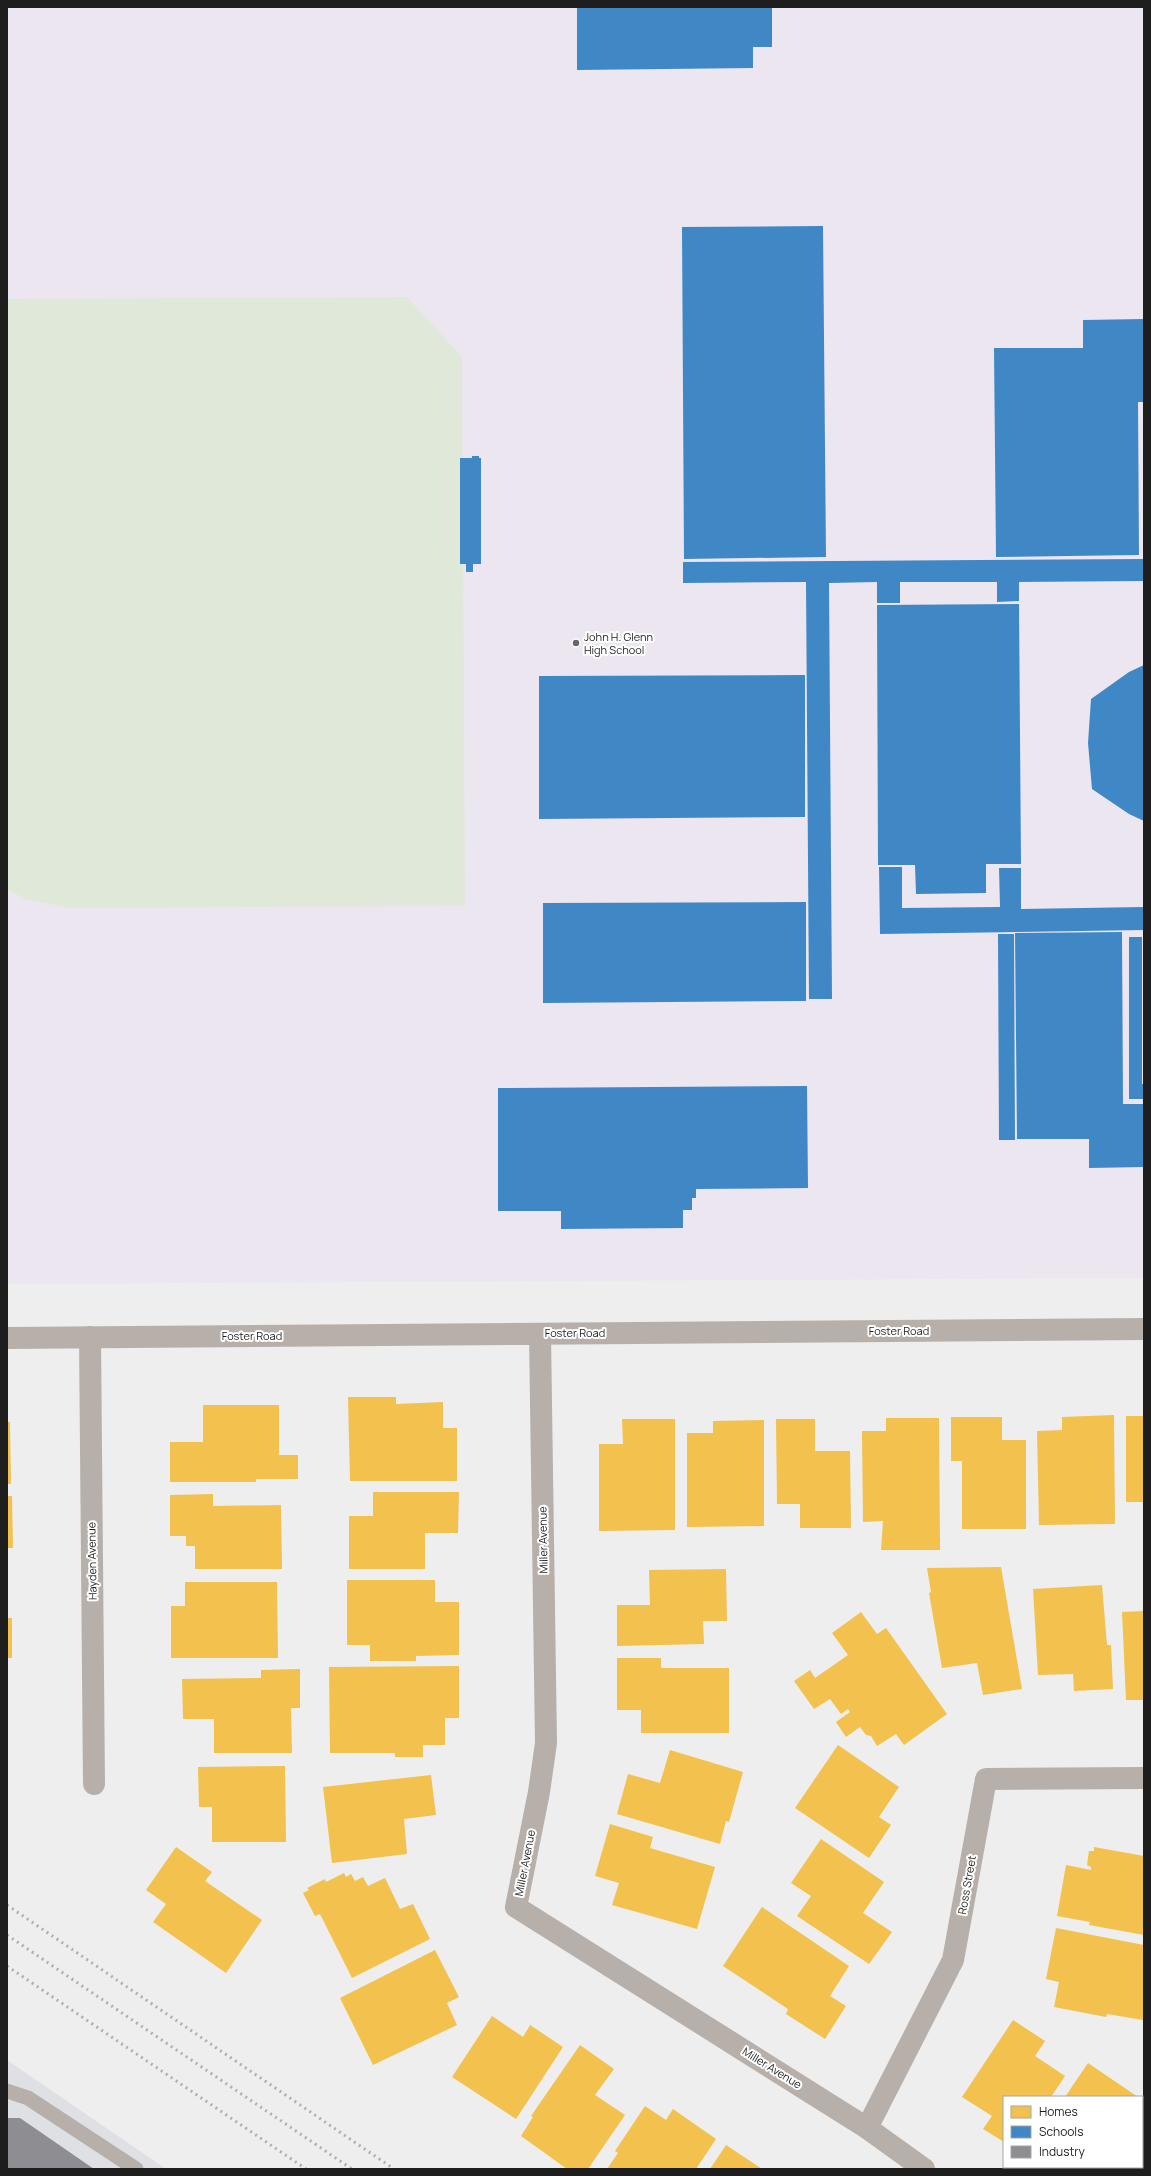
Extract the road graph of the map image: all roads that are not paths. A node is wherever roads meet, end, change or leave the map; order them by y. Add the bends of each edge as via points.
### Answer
1 (1144, 1329) edge
2 (540, 1334) junction
3 (7, 1338) edge
4 (90, 1338) junction
5 (1144, 1778) edge
6 (94, 1784) dead end
7 (7, 2091) edge
8 (867, 2128) junction
9 (136, 2169) edge
10 (924, 2169) edge

1 - 2 street, Foster Road
2 - 4 street, Foster Road
2 - 8 street, Miller Avenue via 546,1743 516,1908
3 - 4 street, Foster Road
4 - 6 street, Hayden Avenue
5 - 8 street, Ross Street via 986,1779 953,1960
7 - 9 lane via 28,2098
8 - 10 street, Miller Avenue

